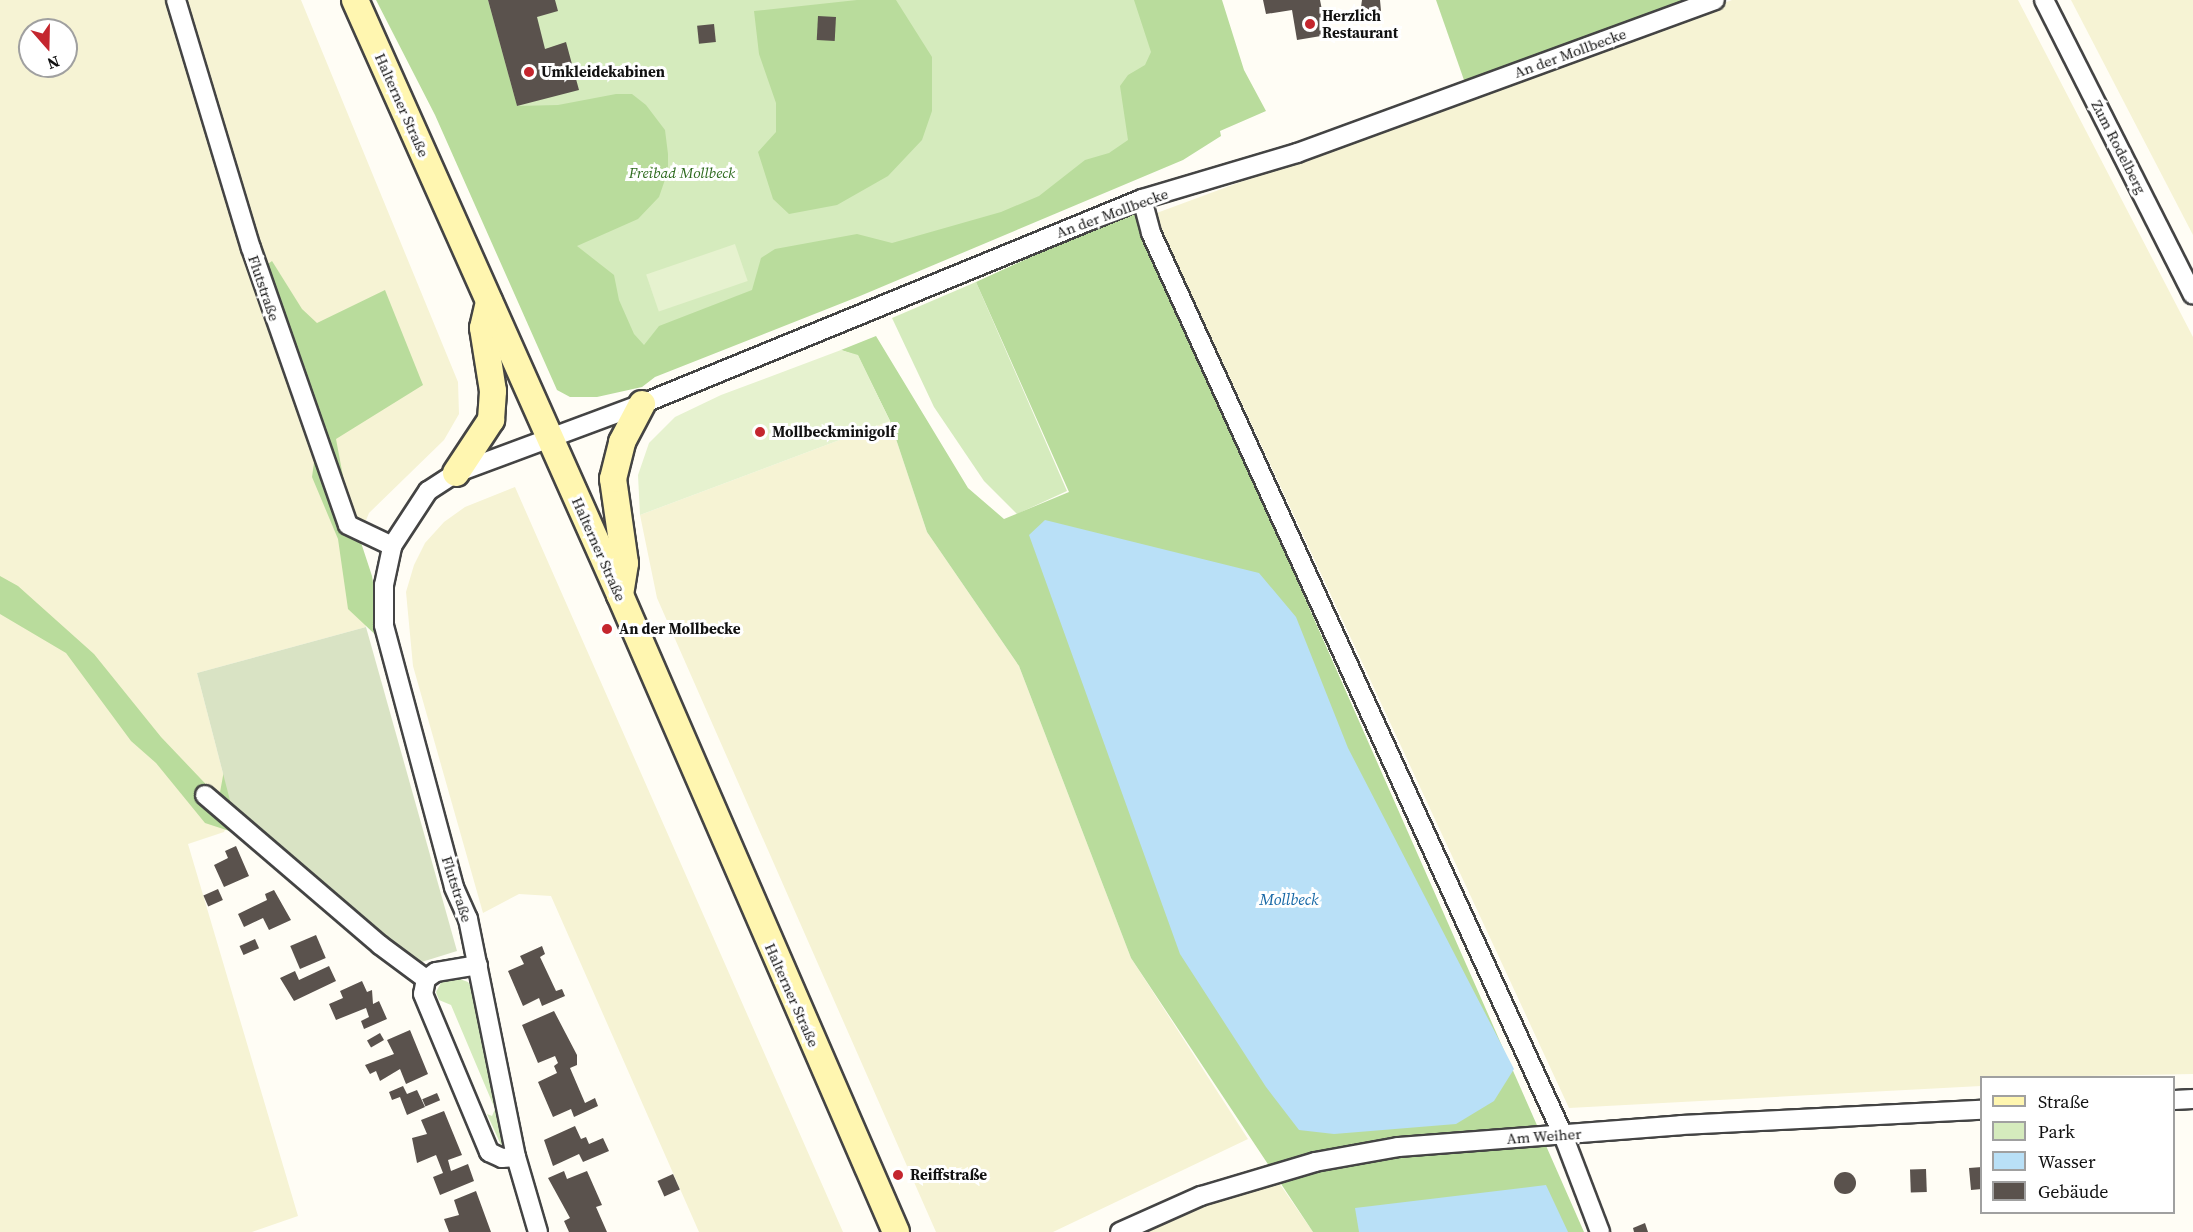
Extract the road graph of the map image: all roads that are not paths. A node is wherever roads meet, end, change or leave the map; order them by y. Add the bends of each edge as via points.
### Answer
1 (176, 0) edge
2 (355, 0) edge
3 (1715, 0) edge
4 (2044, 0) edge
5 (1142, 199) junction
6 (2193, 295) edge
7 (489, 302) junction
8 (642, 404) junction
9 (550, 438) junction
10 (456, 473) junction
11 (392, 546) junction
12 (620, 595) junction
13 (205, 795) dead end
14 (478, 965) junction
15 (426, 979) junction
16 (2175, 1100) edge
17 (2193, 1100) edge
18 (1980, 1110) edge
19 (1563, 1135) junction
20 (516, 1157) junction
21 (538, 1232) edge
22 (897, 1232) edge
23 (1120, 1232) edge
24 (1600, 1232) edge

1 - 11 street, Flutstraße via 251,248 348,525
2 - 7 main road, Halterner Straße
3 - 5 street, An der Mollbecke via 1297,153
4 - 6 street, Zum Rodelberg
5 - 8 street, An der Mollbecke
5 - 19 street via 1151,233
7 - 9 main road, Halterner Straße
7 - 10 main road via 483,328 493,391 491,420
8 - 9 street, An der Mollbecke
8 - 12 main road via 622,442 613,479 625,563
9 - 10 street, Flutstraße
9 - 12 main road, Halterner Straße
10 - 11 street, Flutstraße via 428,491
11 - 14 street, Flutstraße via 384,585 384,625
12 - 22 main road, Halterner Straße
13 - 15 street via 380,945
14 - 15 street via 448,967
14 - 20 street, Flutstraße
15 - 20 street via 423,994 489,1152 502,1158
16 - 17 street
18 - 19 street, Am Weiher
19 - 23 street, Am Weiher via 1398,1147 1315,1162 1202,1196
19 - 24 street
20 - 21 street, Flutstraße

